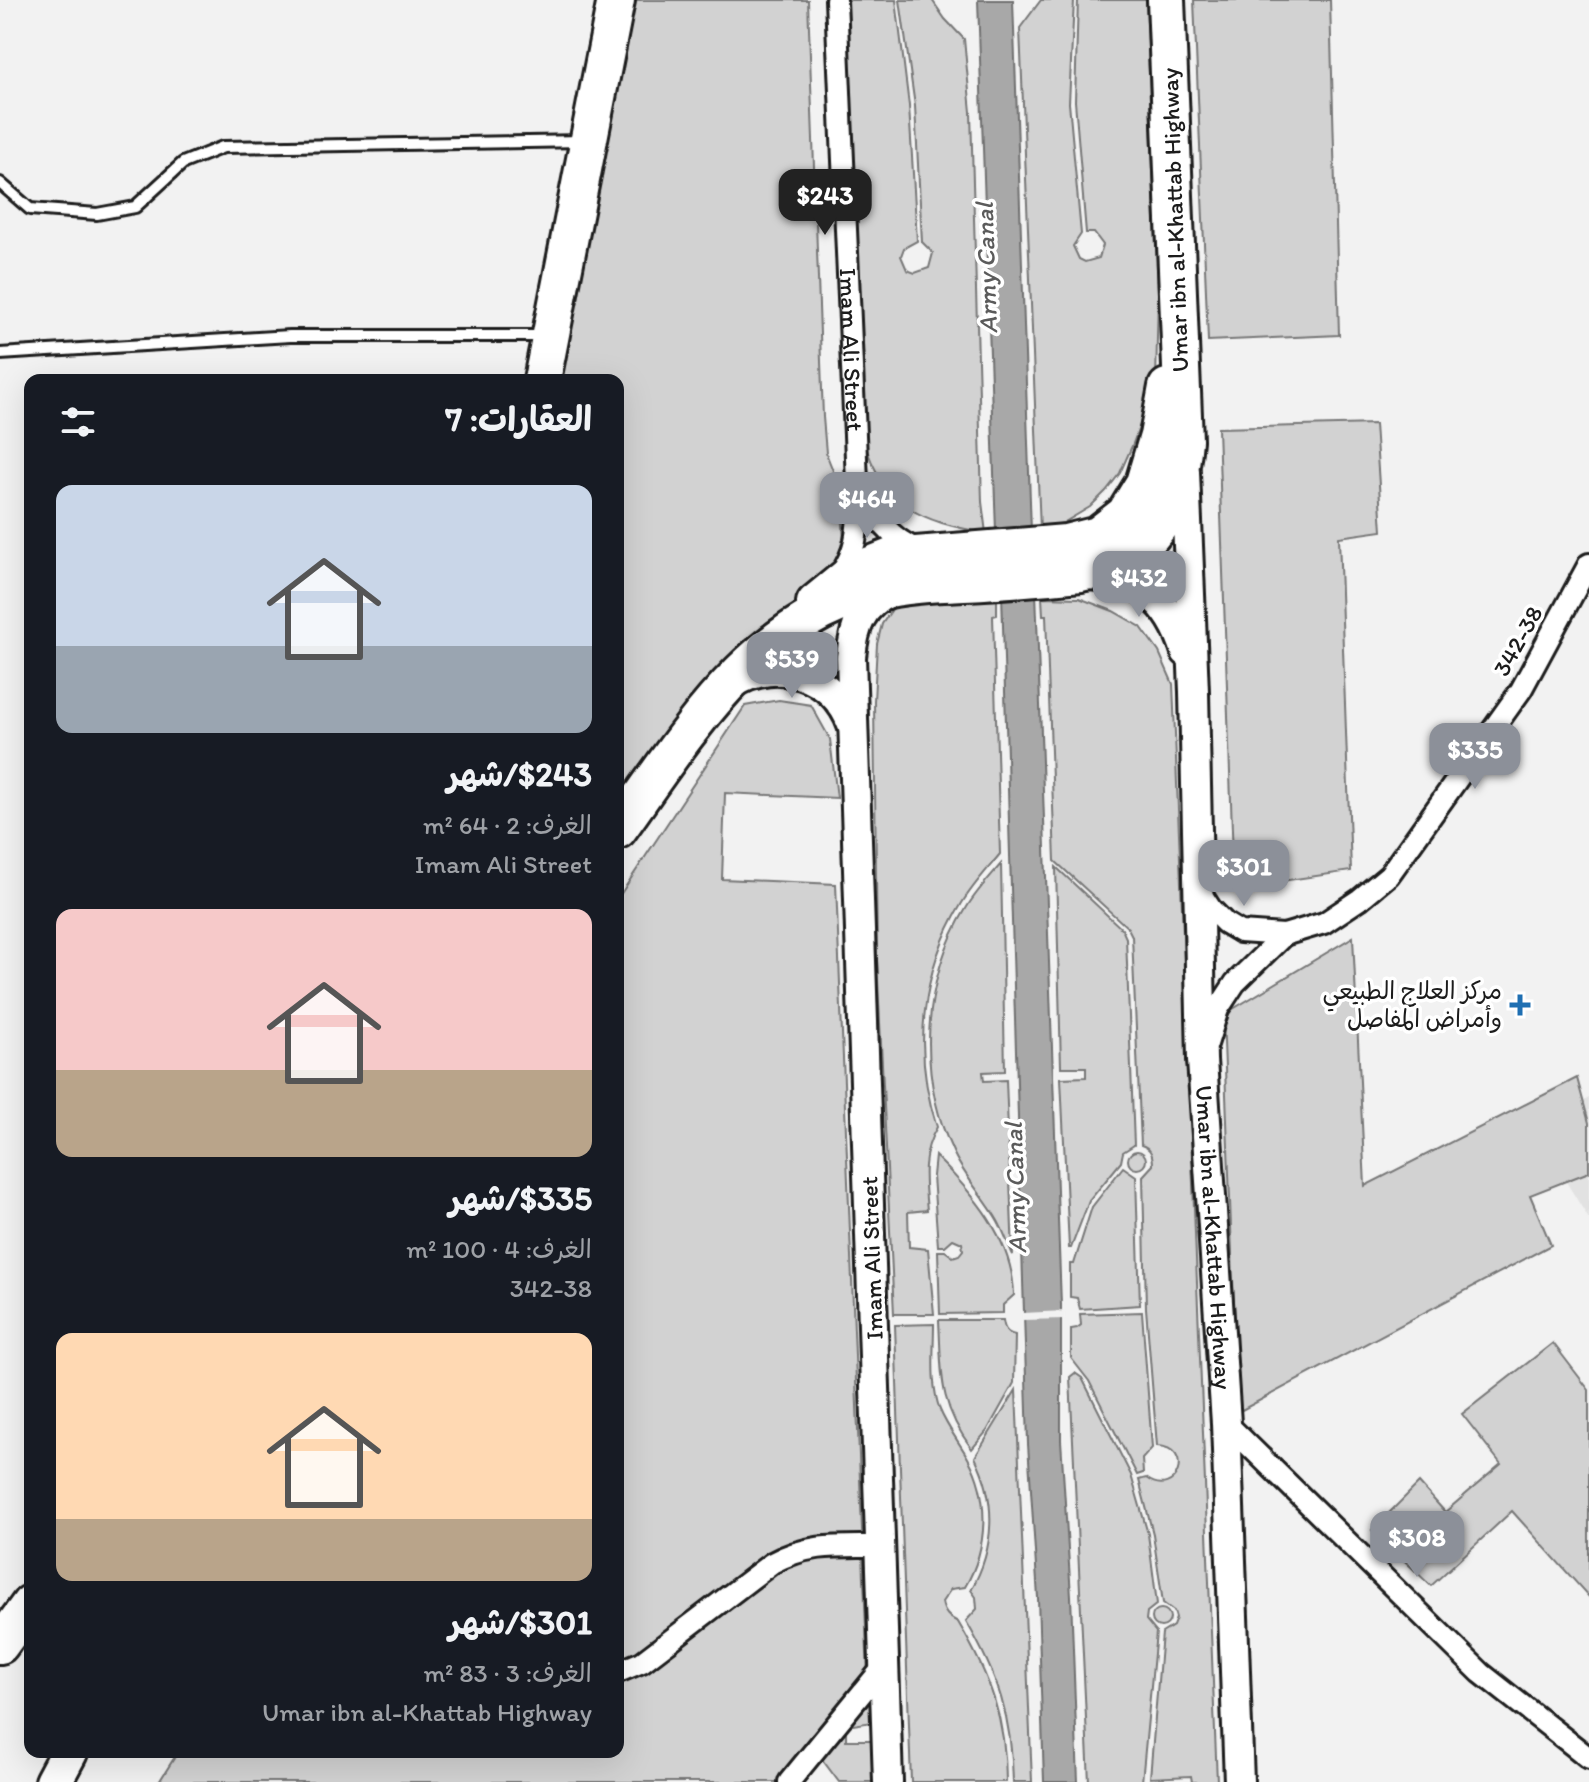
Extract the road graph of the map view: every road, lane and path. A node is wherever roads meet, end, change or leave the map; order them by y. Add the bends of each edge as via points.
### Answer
1 (616, 0) edge
2 (836, 0) edge
3 (1166, 0) edge
4 (588, 141) junction
5 (0, 183) edge
6 (1175, 262) junction
7 (550, 337) junction
8 (0, 354) edge
9 (543, 374) edge
10 (1184, 440) junction
11 (857, 473) junction
12 (930, 552) junction
13 (1589, 564) edge
14 (988, 565) junction
15 (1050, 566) junction
16 (907, 587) junction
17 (825, 593) junction
18 (758, 655) junction
19 (1194, 692) junction
20 (719, 695) junction
21 (855, 733) junction
22 (624, 822) edge
23 (1198, 889) junction
24 (1284, 935) junction
25 (1202, 1060) junction
26 (1226, 1423) junction
27 (881, 1546) junction
28 (24, 1612) edge
29 (0, 1645) edge
30 (884, 1666) junction
31 (624, 1670) edge
32 (66, 1758) edge
33 (1589, 1758) edge
34 (53, 1782) edge
35 (789, 1782) edge
36 (888, 1782) edge
37 (1239, 1782) edge

1 - 4 highway
2 - 11 street, Imam Ali Street
3 - 6 highway, Umar ibn al-Khattab Highway
4 - 5 lane via 223,147 183,163 135,207 97,214 30,209
4 - 7 highway
6 - 10 highway, Umar ibn al-Khattab Highway
6 - 15 highway via 1167,388 1144,483 1125,514
7 - 8 lane via 290,336
7 - 9 highway
10 - 15 highway, Umar ibn al-Khattab Highway via 1176,494 1146,541 1099,569
10 - 19 main road, Umar ibn al-Khattab Highway
11 - 12 street via 870,507 893,536
11 - 17 street, Imam Ali Street via 853,555
12 - 14 highway
12 - 17 highway via 876,561
13 - 24 street, 342-38 via 1521,690 1389,875 1324,923
14 - 15 highway, Umar ibn al-Khattab Highway
14 - 16 highway, Umar ibn al-Khattab Highway
15 - 19 main road, Umar ibn al-Khattab Highway via 1119,578 1146,590 1176,625
16 - 18 highway, Umar ibn al-Khattab Highway via 831,607
16 - 21 main road, Imam Ali Street via 875,599 857,623 851,657
17 - 18 highway
18 - 20 highway, Umar ibn al-Khattab Highway
19 - 23 main road, Umar ibn al-Khattab Highway
20 - 21 main road, Imam Ali Street via 736,682 765,672 800,675 829,688
20 - 22 highway, Umar ibn al-Khattab Highway
21 - 27 main road, Imam Ali Street
23 - 24 street via 1211,909 1240,932
23 - 25 main road, Umar ibn al-Khattab Highway
24 - 25 street via 1255,961 1218,1009
25 - 26 main road, Umar ibn al-Khattab Highway
26 - 33 street via 1481,1673
26 - 37 main road, Umar ibn al-Khattab Highway
27 - 30 main road, Imam Ali Street
27 - 31 street via 793,1552 642,1662
28 - 29 highway
30 - 35 street
30 - 36 main road, Imam Ali Street
32 - 34 highway

